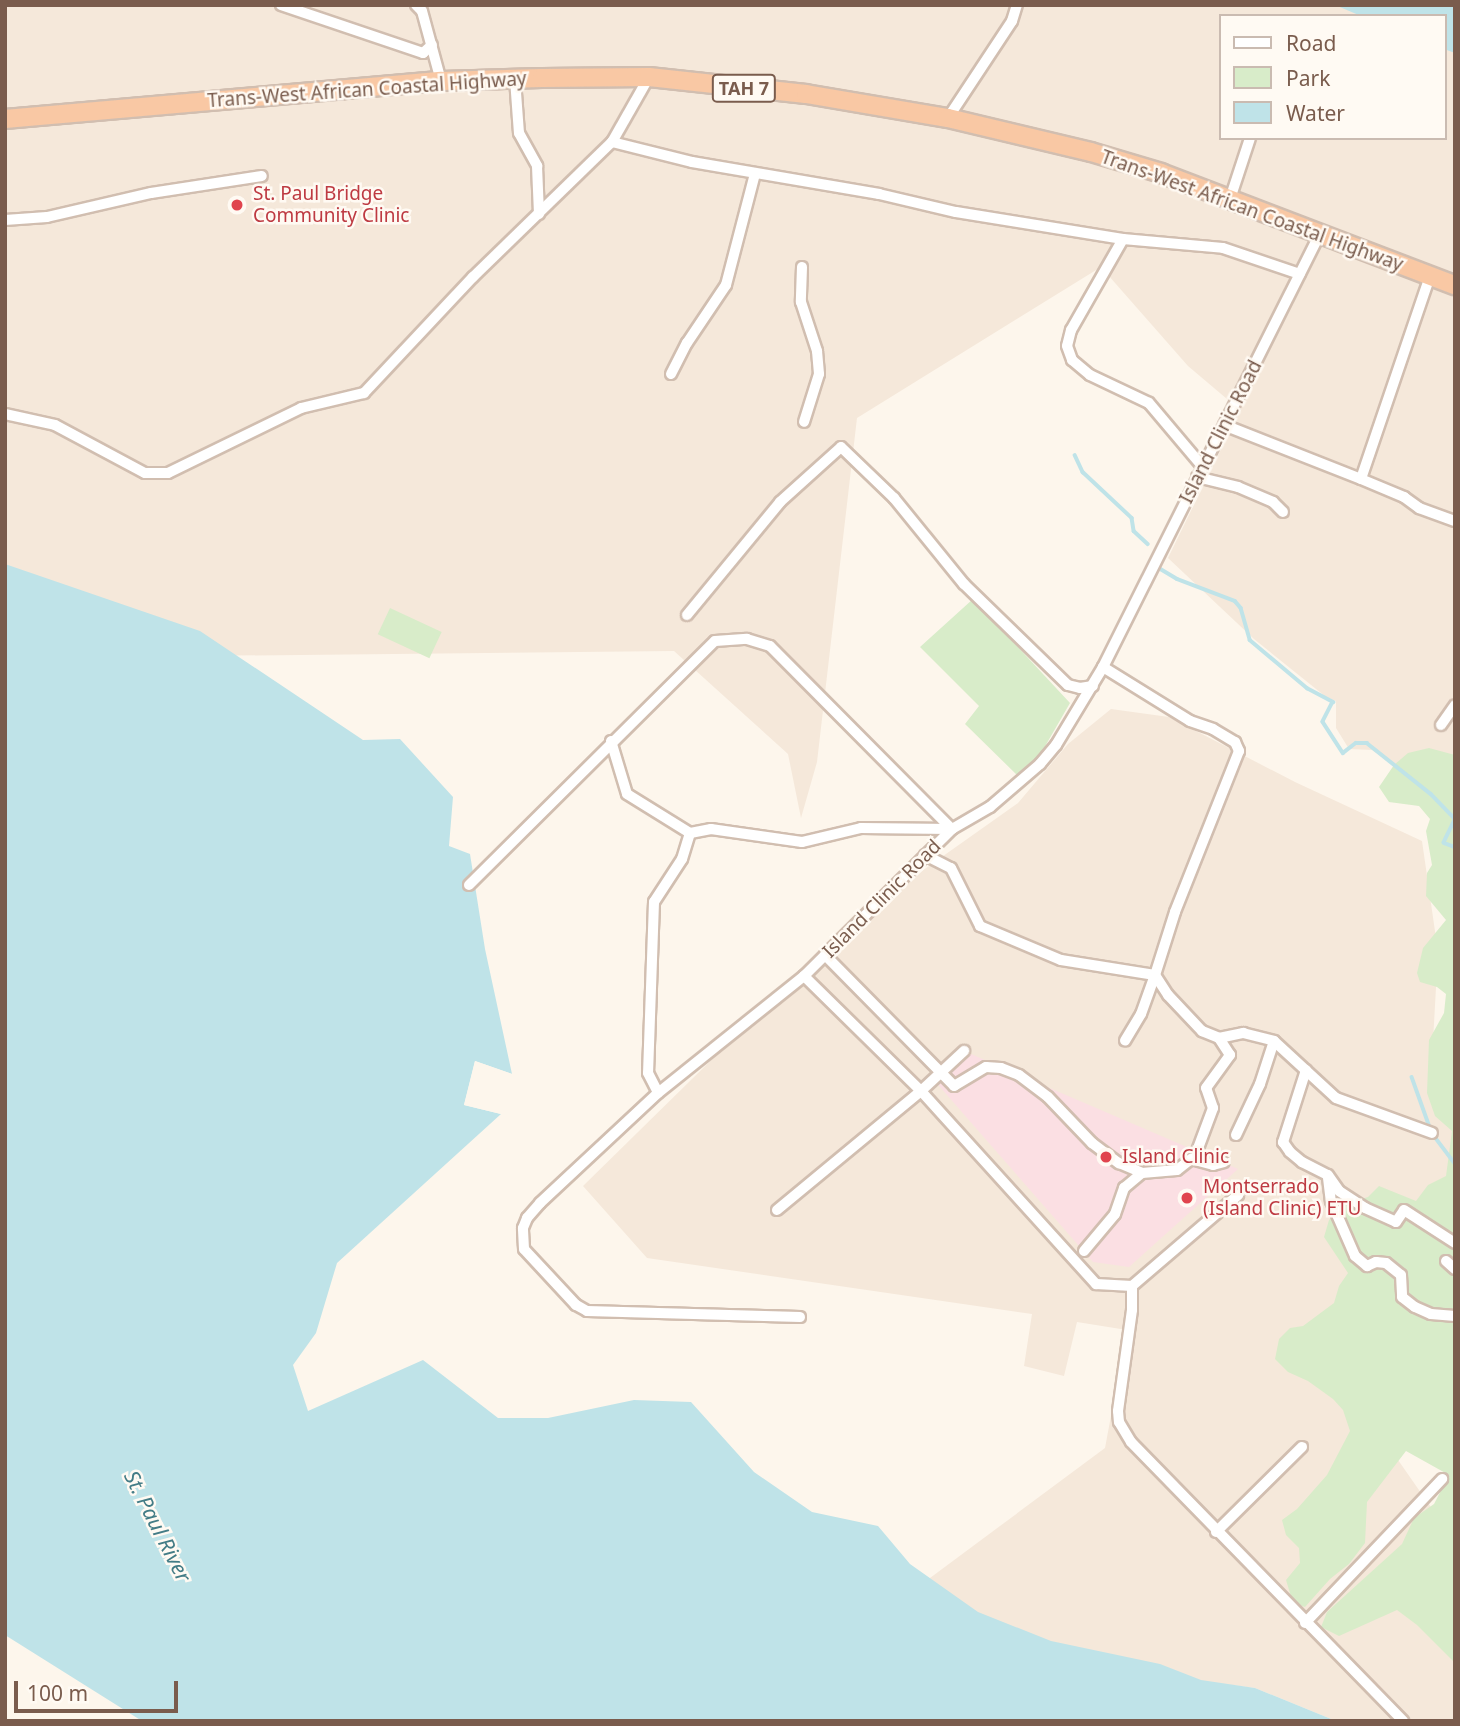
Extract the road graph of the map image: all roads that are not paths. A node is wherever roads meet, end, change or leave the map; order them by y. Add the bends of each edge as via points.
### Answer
1 (281, 5) edge
2 (416, 5) edge
3 (1017, 5) edge
4 (432, 45) junction
5 (649, 77) junction
6 (515, 79) junction
7 (440, 81) junction
8 (948, 118) junction
9 (5, 119) edge
10 (1249, 140) edge
11 (612, 142) junction
12 (755, 174) junction
13 (262, 176) dead end
14 (1230, 199) junction
15 (539, 214) junction
16 (5, 220) edge
17 (1321, 232) junction
18 (1123, 239) junction
19 (802, 267) dead end
20 (1300, 274) junction
21 (1430, 276) junction
22 (1455, 285) edge
23 (671, 374) dead end
24 (5, 414) edge
25 (804, 422) dead end
26 (1224, 425) junction
27 (1200, 472) junction
28 (1361, 479) junction
29 (1283, 512) dead end
30 (1455, 521) edge
31 (687, 615) dead end
32 (1103, 667) junction
33 (1093, 686) junction
34 (1455, 705) edge
35 (1441, 724) dead end
36 (611, 741) junction
37 (952, 829) junction
38 (690, 833) junction
39 (925, 855) junction
40 (469, 885) dead end
41 (825, 955) junction
42 (1155, 975) junction
43 (804, 976) junction
44 (1219, 1038) junction
45 (1125, 1041) dead end
46 (1274, 1041) junction
47 (964, 1051) dead end
48 (1306, 1070) junction
49 (941, 1072) junction
50 (921, 1091) junction
51 (658, 1093) junction
52 (1432, 1133) dead end
53 (1236, 1135) dead end
54 (1197, 1151) dead end
55 (1224, 1163) dead end
56 (1142, 1173) junction
57 (1328, 1175) junction
58 (1238, 1195) dead end
59 (777, 1210) dead end
60 (1455, 1243) edge
61 (1084, 1251) dead end
62 (1132, 1286) junction
63 (1455, 1316) edge
64 (800, 1317) dead end
65 (1302, 1447) dead end
66 (1442, 1479) dead end
67 (1216, 1532) junction
68 (1305, 1623) junction
69 (1403, 1721) edge

1 - 4 street via 423,53
2 - 4 street
3 - 8 street via 1012,21
4 - 7 street
5 - 6 highway, Trans-West African Coastal Highway / TAH 7
5 - 8 highway, Trans-West African Coastal Highway / TAH 7 via 806,94
5 - 11 street
6 - 7 highway, Trans-West African Coastal Highway / TAH 7
6 - 15 street via 519,133 537,166
7 - 9 highway, Trans-West African Coastal Highway / TAH 7
8 - 14 highway, Trans-West African Coastal Highway / TAH 7 via 1091,152
10 - 14 street
11 - 12 street
11 - 15 street
12 - 18 street via 794,177 956,212
12 - 23 street via 726,285
13 - 16 street via 150,193 47,217
14 - 17 highway, Trans-West African Coastal Highway / TAH 7
15 - 24 street via 364,393 300,408 168,473 145,473 55,425
17 - 20 street, Island Clinic Road
17 - 21 highway, Trans-West African Coastal Highway / TAH 7
18 - 20 street via 1223,248
18 - 27 street via 1066,346 1072,360 1090,375 1149,403
19 - 25 street via 801,302 817,351 819,374
20 - 26 street, Island Clinic Road
21 - 22 highway, Trans-West African Coastal Highway / TAH 7
21 - 28 street
26 - 27 street, Island Clinic Road
26 - 28 street
27 - 29 street via 1273,502
27 - 32 street, Island Clinic Road
28 - 30 street
31 - 33 street via 780,502 841,447 894,498 964,584 1068,685
32 - 33 street, Island Clinic Road
32 - 42 street via 1190,721 1213,729 1235,743 1239,751
33 - 37 street, Island Clinic Road via 1041,764 990,807
34 - 35 street
36 - 37 street via 715,641 747,639 770,646
36 - 38 street via 627,794
36 - 40 street
37 - 38 street via 861,828 802,842 711,829
37 - 39 street, Island Clinic Road
38 - 51 street via 682,859 653,902 648,1073
39 - 41 street, Island Clinic Road
39 - 42 street via 951,868 980,926 1061,960
41 - 43 street, Island Clinic Road
41 - 49 street
42 - 44 street via 1202,1031
42 - 45 street
43 - 50 street
43 - 51 street, Island Clinic Road
44 - 46 street via 1243,1033
44 - 54 street via 1230,1055 1206,1088 1213,1108
46 - 48 street
46 - 53 street
47 - 49 street
48 - 52 street via 1336,1098
48 - 57 street via 1283,1142 1301,1162
49 - 50 street
49 - 56 street via 954,1086 986,1067 1019,1075 1048,1097 1091,1143
50 - 59 street
50 - 62 street via 1096,1284
51 - 64 street, Island Clinic Road via 527,1218 524,1249 587,1311
55 - 56 street via 1191,1159 1177,1170
56 - 61 street via 1124,1188 1115,1214
57 - 60 street via 1339,1191 1365,1208 1396,1222 1404,1210
57 - 63 street via 1331,1201 1355,1256 1367,1266 1386,1263 1401,1275 1402,1297 1415,1307
58 - 62 street
62 - 67 street via 1119,1422 1137,1450
65 - 67 street
66 - 68 street
67 - 68 street
68 - 69 street

